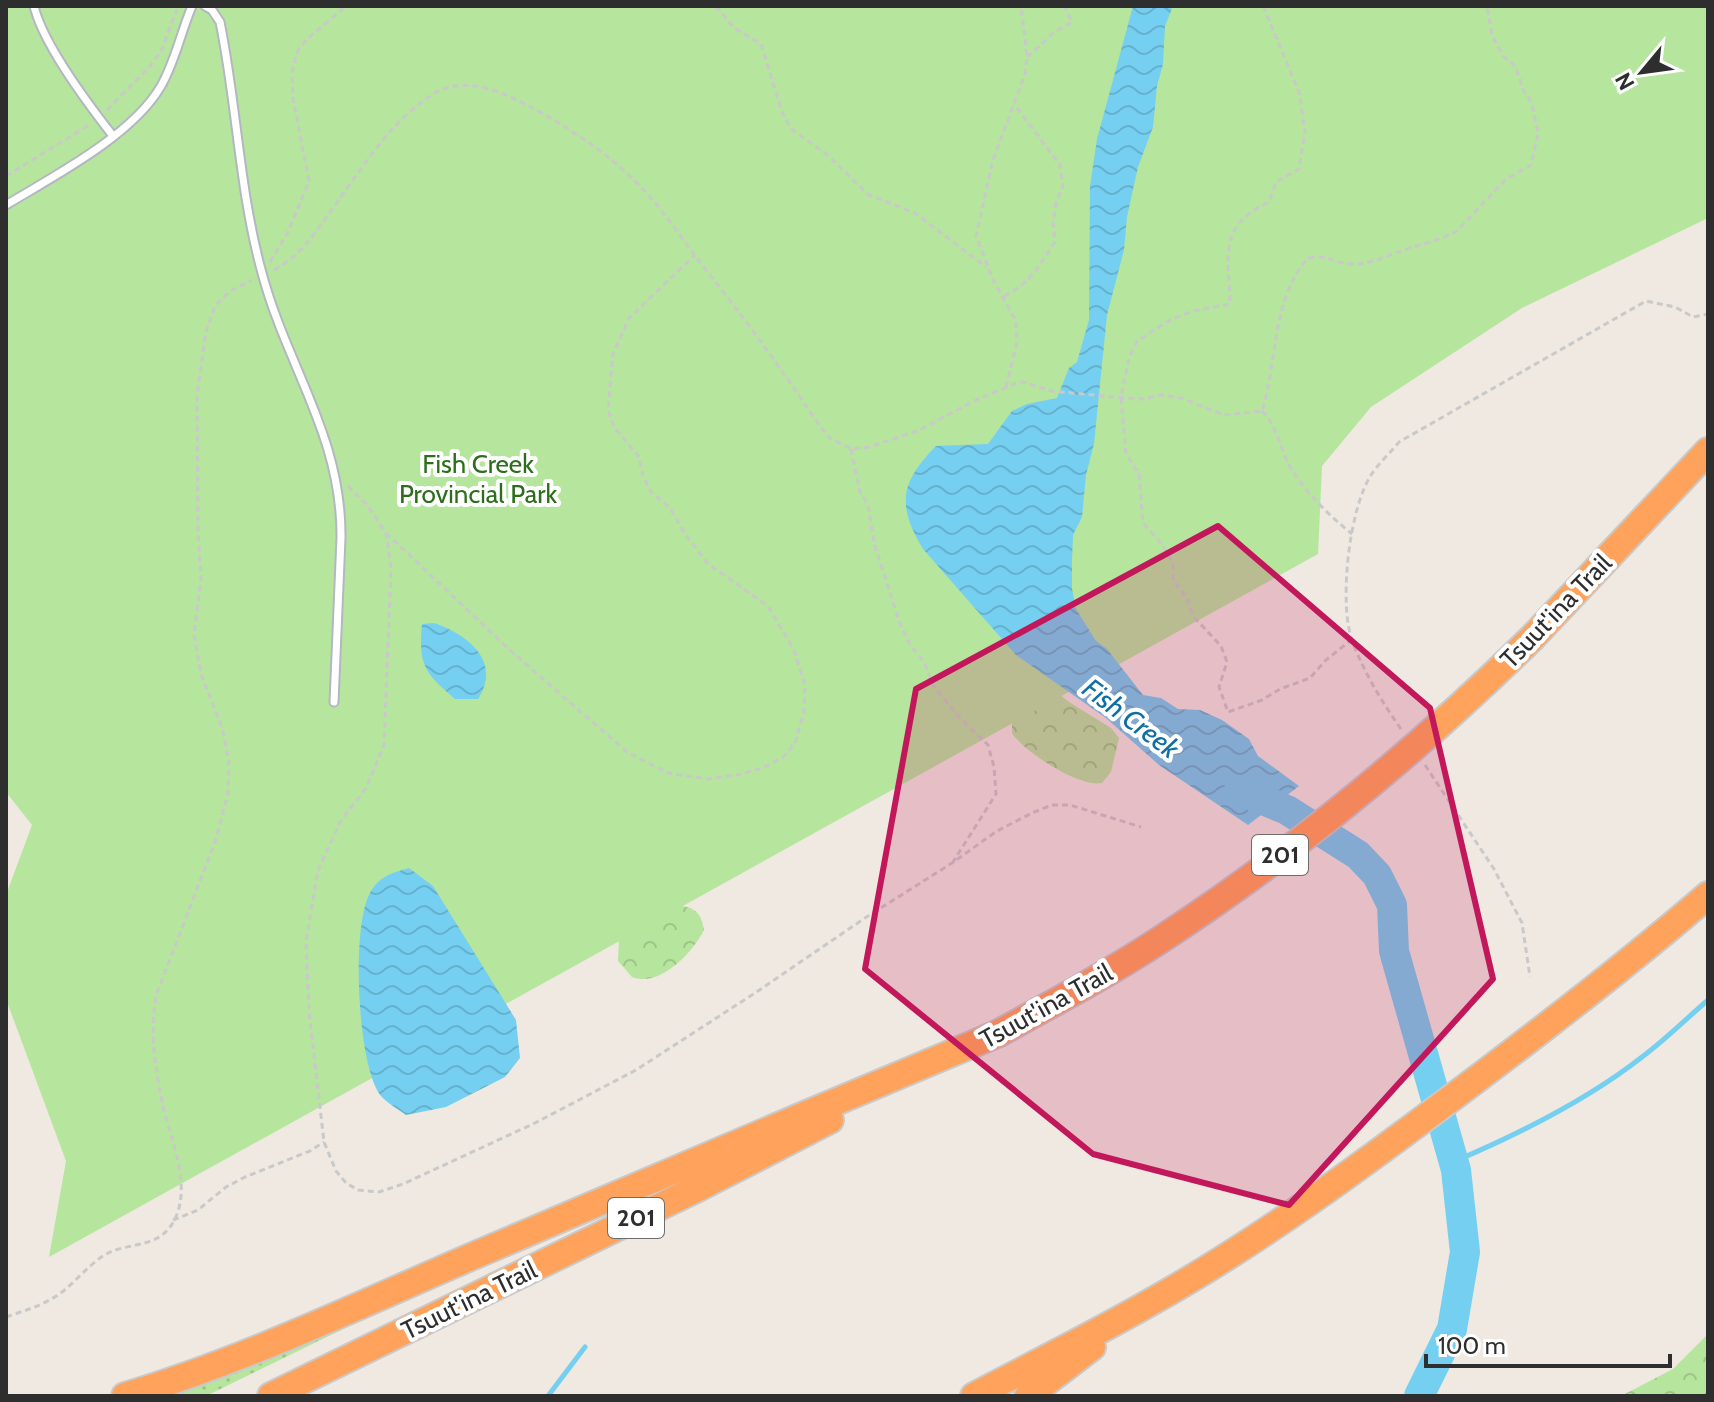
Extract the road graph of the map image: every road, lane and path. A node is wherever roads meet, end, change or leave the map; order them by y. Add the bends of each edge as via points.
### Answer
1 (34, 6) edge
2 (178, 6) edge
3 (192, 6) edge
4 (205, 6) edge
5 (346, 6) edge
6 (716, 6) edge
7 (1021, 6) edge
8 (1064, 6) edge
9 (1263, 6) edge
10 (1487, 6) edge
11 (1027, 57) junction
12 (1014, 104) junction
13 (99, 117) junction
14 (113, 136) junction
15 (6, 176) edge
16 (6, 205) edge
17 (695, 255) junction
18 (988, 269) junction
19 (262, 275) junction
20 (1004, 296) junction
21 (1708, 314) edge
22 (1006, 387) junction
23 (1121, 397) junction
24 (1262, 411) junction
25 (851, 449) junction
26 (1708, 451) edge
27 (336, 475) junction
28 (386, 533) junction
29 (1352, 534) junction
30 (1351, 640) junction
31 (334, 702) dead end
32 (1401, 730) dead end
33 (1419, 756) dead end
34 (1141, 827) dead end
35 (952, 863) junction
36 (1708, 895) edge
37 (1530, 977) dead end
38 (997, 1034) junction
39 (324, 1142) junction
40 (173, 1220) junction
41 (1152, 1301) junction
42 (6, 1317) edge
43 (125, 1396) edge
44 (271, 1396) edge
45 (974, 1396) edge
46 (1028, 1396) edge

1 - 13 lane via 41,28
2 - 13 path via 151,65
3 - 14 lane via 161,87
4 - 19 lane via 220,22 244,198
5 - 19 path via 297,52 293,99 309,181 288,232
6 - 18 path via 734,28 761,44 791,129 869,195 915,213
7 - 11 path
8 - 11 path via 1072,22
9 - 23 path via 1299,92 1305,132 1299,169 1276,182 1269,202 1248,211 1229,238 1230,304 1170,320 1137,341
10 - 24 path via 1492,35 1516,67 1532,103 1538,134 1531,165 1505,180 1447,236 1373,263 1345,264 1323,255 1308,258 1285,298
11 - 12 path
12 - 18 path via 977,227
12 - 20 path via 1060,165 1063,186 1053,223 1055,242 1036,271
13 - 14 lane
13 - 15 path
14 - 16 lane
17 - 19 path via 651,198 599,149 504,94 461,85 439,91 411,111 369,157 302,251
17 - 25 path via 821,428
17 - 28 path via 629,318 613,354 608,410 614,427 639,457 651,492 670,508 708,564 768,606 794,650 805,685 804,712 795,743 783,757 763,768 708,779 668,773 627,752
18 - 20 path
19 - 27 lane
19 - 40 path via 230,291 215,306 197,395 201,579 194,635 229,761 224,816 152,1014 162,1101 181,1178
20 - 22 path via 1016,321 1017,342
21 - 29 path via 1693,317 1646,301 1399,442 1370,476
22 - 23 path via 1023,382 1052,391
22 - 25 path via 917,431
23 - 24 path via 1181,398 1224,415
23 - 30 path via 1126,454 1139,474 1143,523 1173,563 1173,580 1193,616 1221,646 1227,662 1219,687 1228,712 1310,678
24 - 29 path via 1293,473
25 - 35 path via 900,624 932,684 988,745 994,767 996,794
26 - 38 highway, Tsuut'ina Trail / 201, bridge via 1533,637 1351,801 1161,939
27 - 28 path
27 - 31 lane via 342,527
28 - 39 path via 391,567 384,745 366,788 340,822 318,871 306,941
29 - 30 path via 1346,587
30 - 32 path via 1375,692
33 - 37 path via 1494,869 1522,923
34 - 35 path via 1070,805 1052,805 997,831
35 - 39 path via 636,1070 403,1184 379,1192 358,1190 336,1171
36 - 41 highway via 1591,993 1399,1139
38 - 43 highway via 270,1345
38 - 44 highway, Tsuut'ina Trail / 201 via 702,1186
39 - 40 path via 245,1177 198,1210
40 - 42 path via 159,1237 106,1254 44,1304
41 - 45 highway
41 - 46 highway

